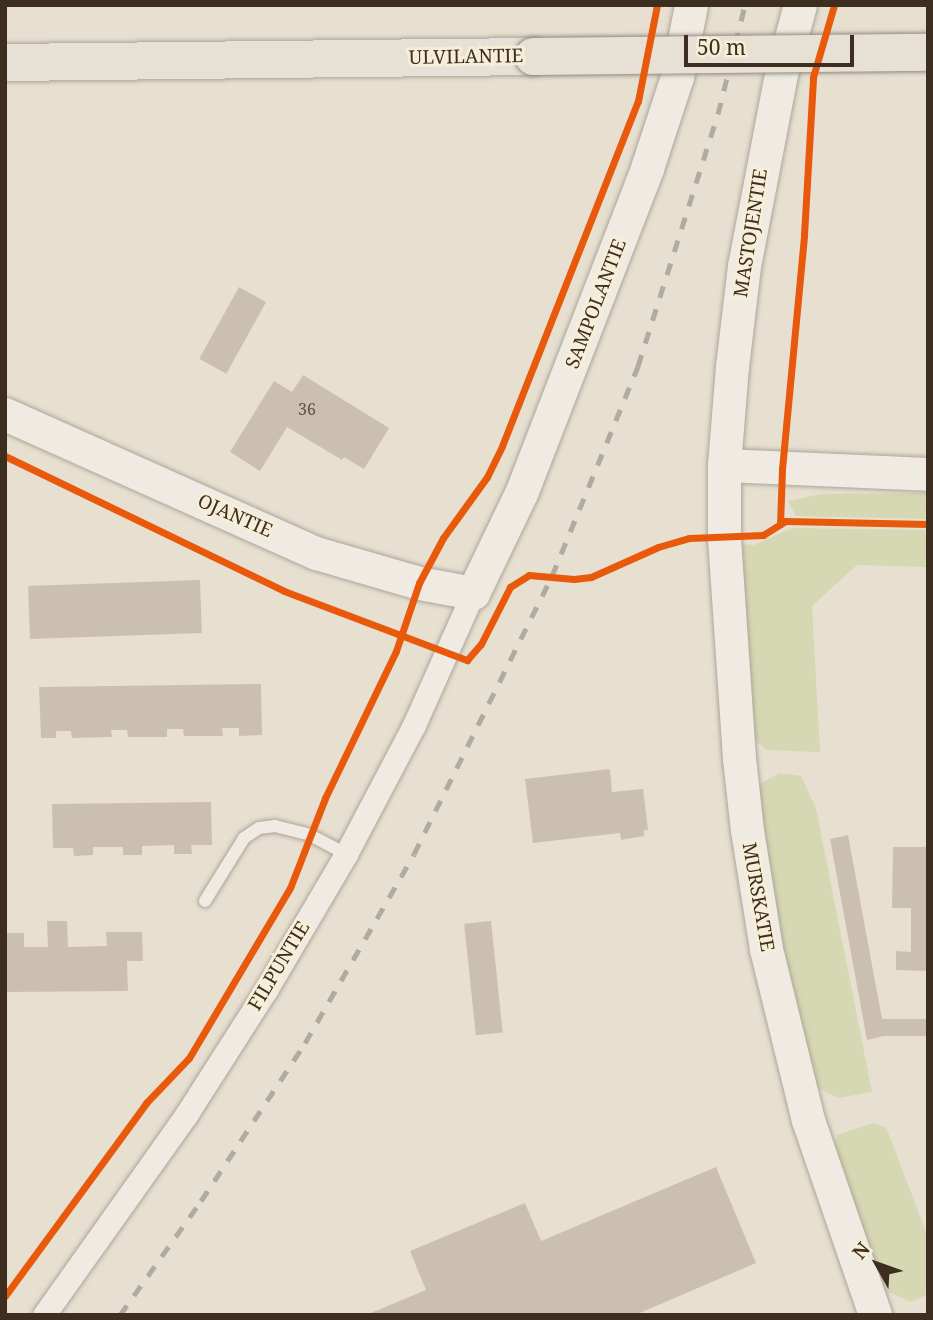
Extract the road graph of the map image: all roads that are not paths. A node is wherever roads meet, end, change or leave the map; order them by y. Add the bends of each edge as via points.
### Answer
1 (691, 5) edge
2 (800, 5) edge
3 (928, 52) edge
4 (5, 62) edge
5 (5, 414) edge
6 (724, 465) junction
7 (928, 474) edge
8 (473, 593) junction
9 (346, 855) junction
10 (205, 901) dead end
11 (44, 1315) edge
12 (875, 1315) edge

1 - 8 street, SAMPOLANTIE via 677,77 630,215 522,491
2 - 6 street, MASTOJENTIE via 781,74 744,266
3 - 4 main road, ULVILANTIE, bridge
5 - 8 street, OJANTIE via 316,553 419,583
6 - 7 street
6 - 12 street, MURSKATIE via 724,538 739,758 766,949 808,1121
8 - 9 street, FILPUNTIE via 414,725
9 - 10 lane via 310,835 275,826 260,828 244,838
9 - 11 street, FILPUNTIE via 186,1115

